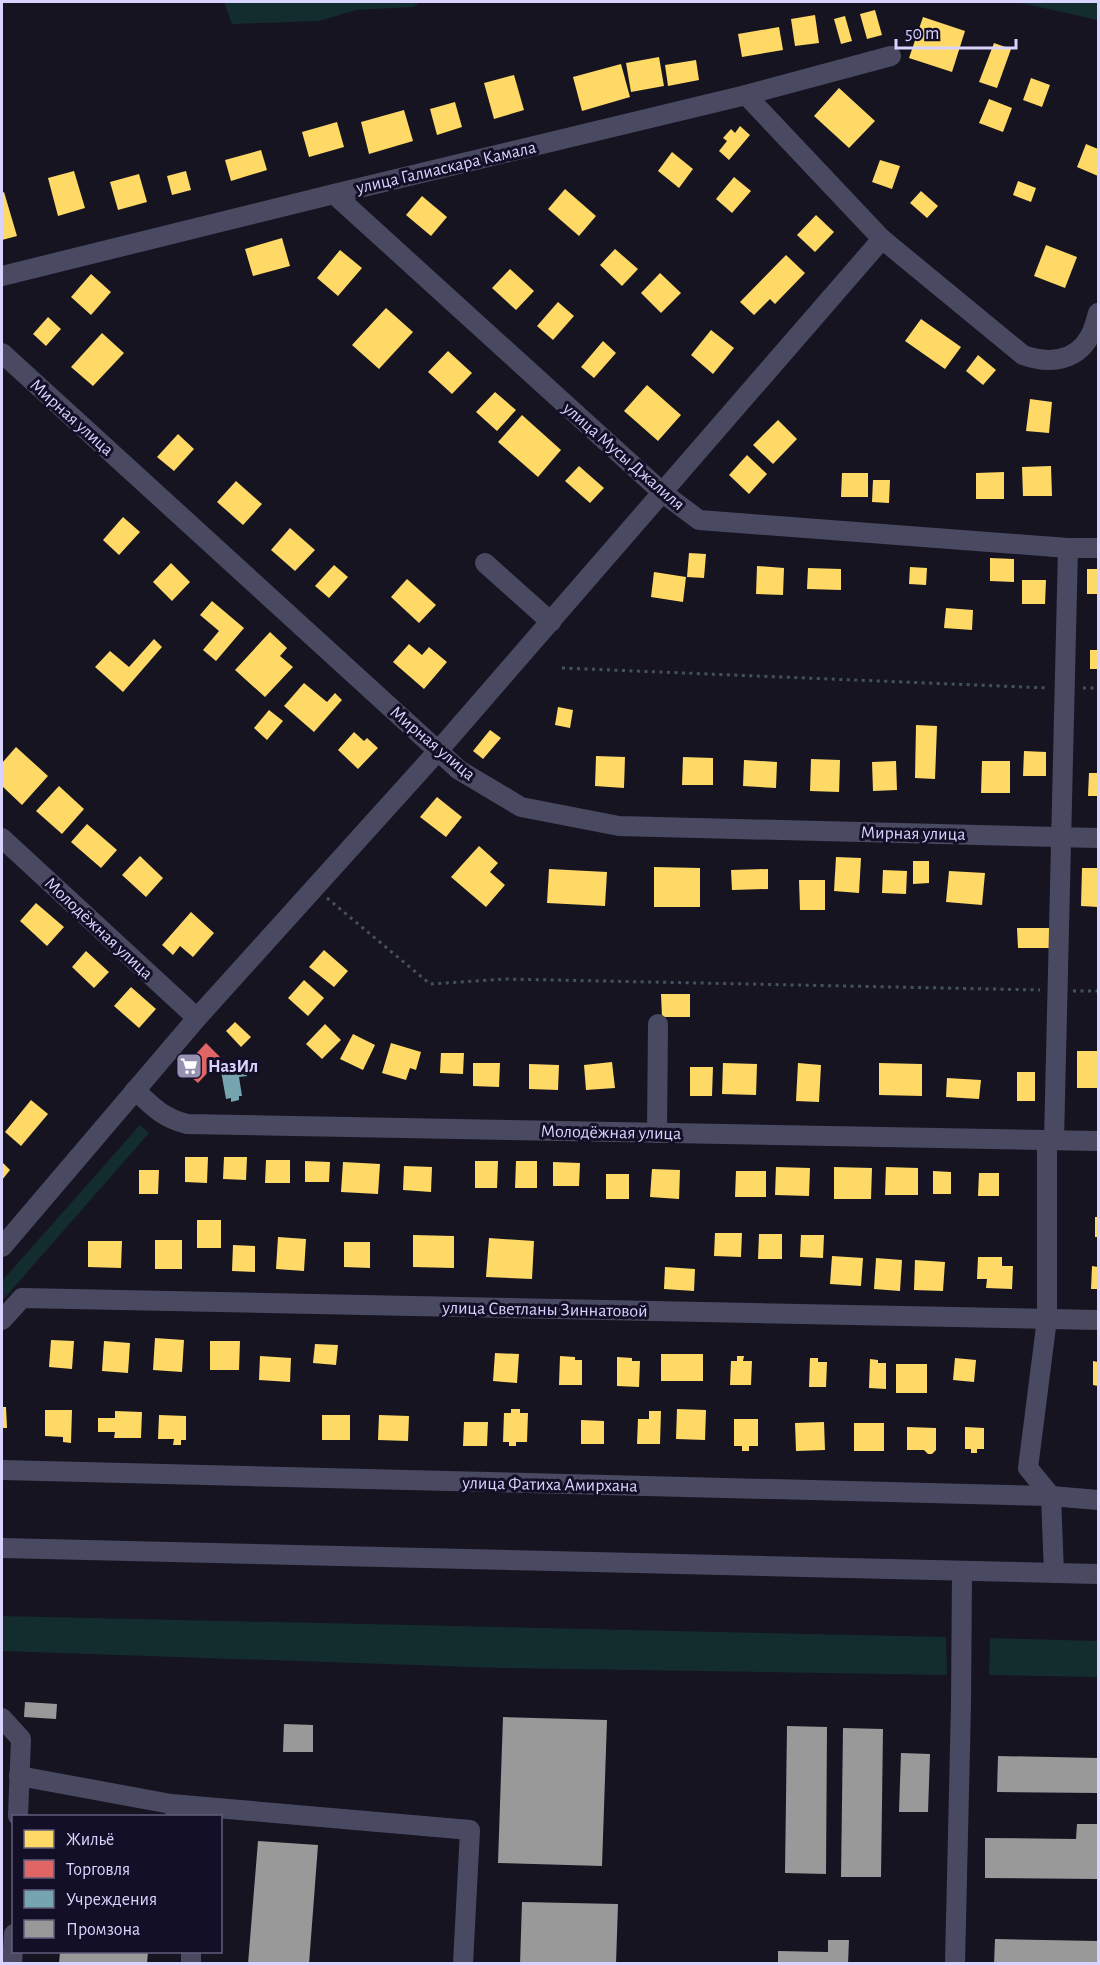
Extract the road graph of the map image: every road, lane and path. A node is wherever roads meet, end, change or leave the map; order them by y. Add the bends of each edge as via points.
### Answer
1 (891, 56) dead end
2 (746, 95) junction
3 (334, 194) junction
4 (882, 239) junction
5 (2, 276) edge
6 (1098, 313) edge
7 (2, 353) edge
8 (663, 493) junction
9 (1068, 548) junction
10 (1098, 548) edge
11 (485, 563) dead end
12 (551, 622) junction
13 (562, 668) dead end
14 (1064, 688) junction
15 (438, 751) junction
16 (1060, 837) junction
17 (2, 838) edge
18 (1098, 838) edge
19 (315, 888) junction
20 (1058, 990) junction
21 (1098, 992) edge
22 (197, 1018) junction
23 (658, 1024) dead end
24 (135, 1090) junction
25 (657, 1133) junction
26 (1051, 1140) junction
27 (1098, 1141) edge
28 (2, 1247) edge
29 (1047, 1319) junction
30 (2, 1320) edge
31 (1098, 1320) edge
32 (2, 1470) edge
33 (1051, 1496) junction
34 (1098, 1500) edge
35 (2, 1548) edge
36 (962, 1571) junction
37 (1054, 1573) junction
38 (1098, 1574) edge
39 (2, 1719) edge
40 (19, 1776) junction
41 (176, 1810) edge
42 (18, 1815) edge
43 (464, 1964) edge
44 (954, 1964) edge

1 - 2 street, улица Галиаскара Камала
2 - 3 street, улица Галиаскара Камала
2 - 4 street
3 - 5 street, улица Галиаскара Камала
3 - 8 street, улица Мусы Джалиля
4 - 6 street via 1023,355 1039,361 1061,360 1078,351 1090,337
4 - 8 street
7 - 15 street, Мирная улица
8 - 9 street, улица Мусы Джалиля via 699,520
8 - 12 street
9 - 10 street, улица Мусы Джалиля
9 - 14 street
11 - 12 street
12 - 15 street
13 - 14 path
14 - 16 street
15 - 16 street, Мирная улица via 459,770 521,807 619,826
15 - 19 street
16 - 18 street, Мирная улица
16 - 20 street
17 - 22 street, Молодёжная улица
19 - 20 path via 430,984 504,979
19 - 22 street
20 - 21 path
20 - 26 street
22 - 24 street
23 - 25 street
24 - 25 street, Молодёжная улица via 156,1110 187,1124
24 - 28 street
25 - 26 street, Молодёжная улица
26 - 27 street, Молодёжная улица
26 - 29 street
29 - 30 street, улица Светланы Зиннатовой via 22,1298
29 - 31 street, улица Светланы Зиннатовой
29 - 33 street via 1028,1468
32 - 33 street, улица Фатиха Амирхана
33 - 34 street, улица Фатиха Амирхана
33 - 37 street
35 - 36 street
36 - 37 street
36 - 44 street
37 - 38 street
39 - 40 street via 21,1739
40 - 41 street
40 - 42 street
41 - 43 street via 470,1830

